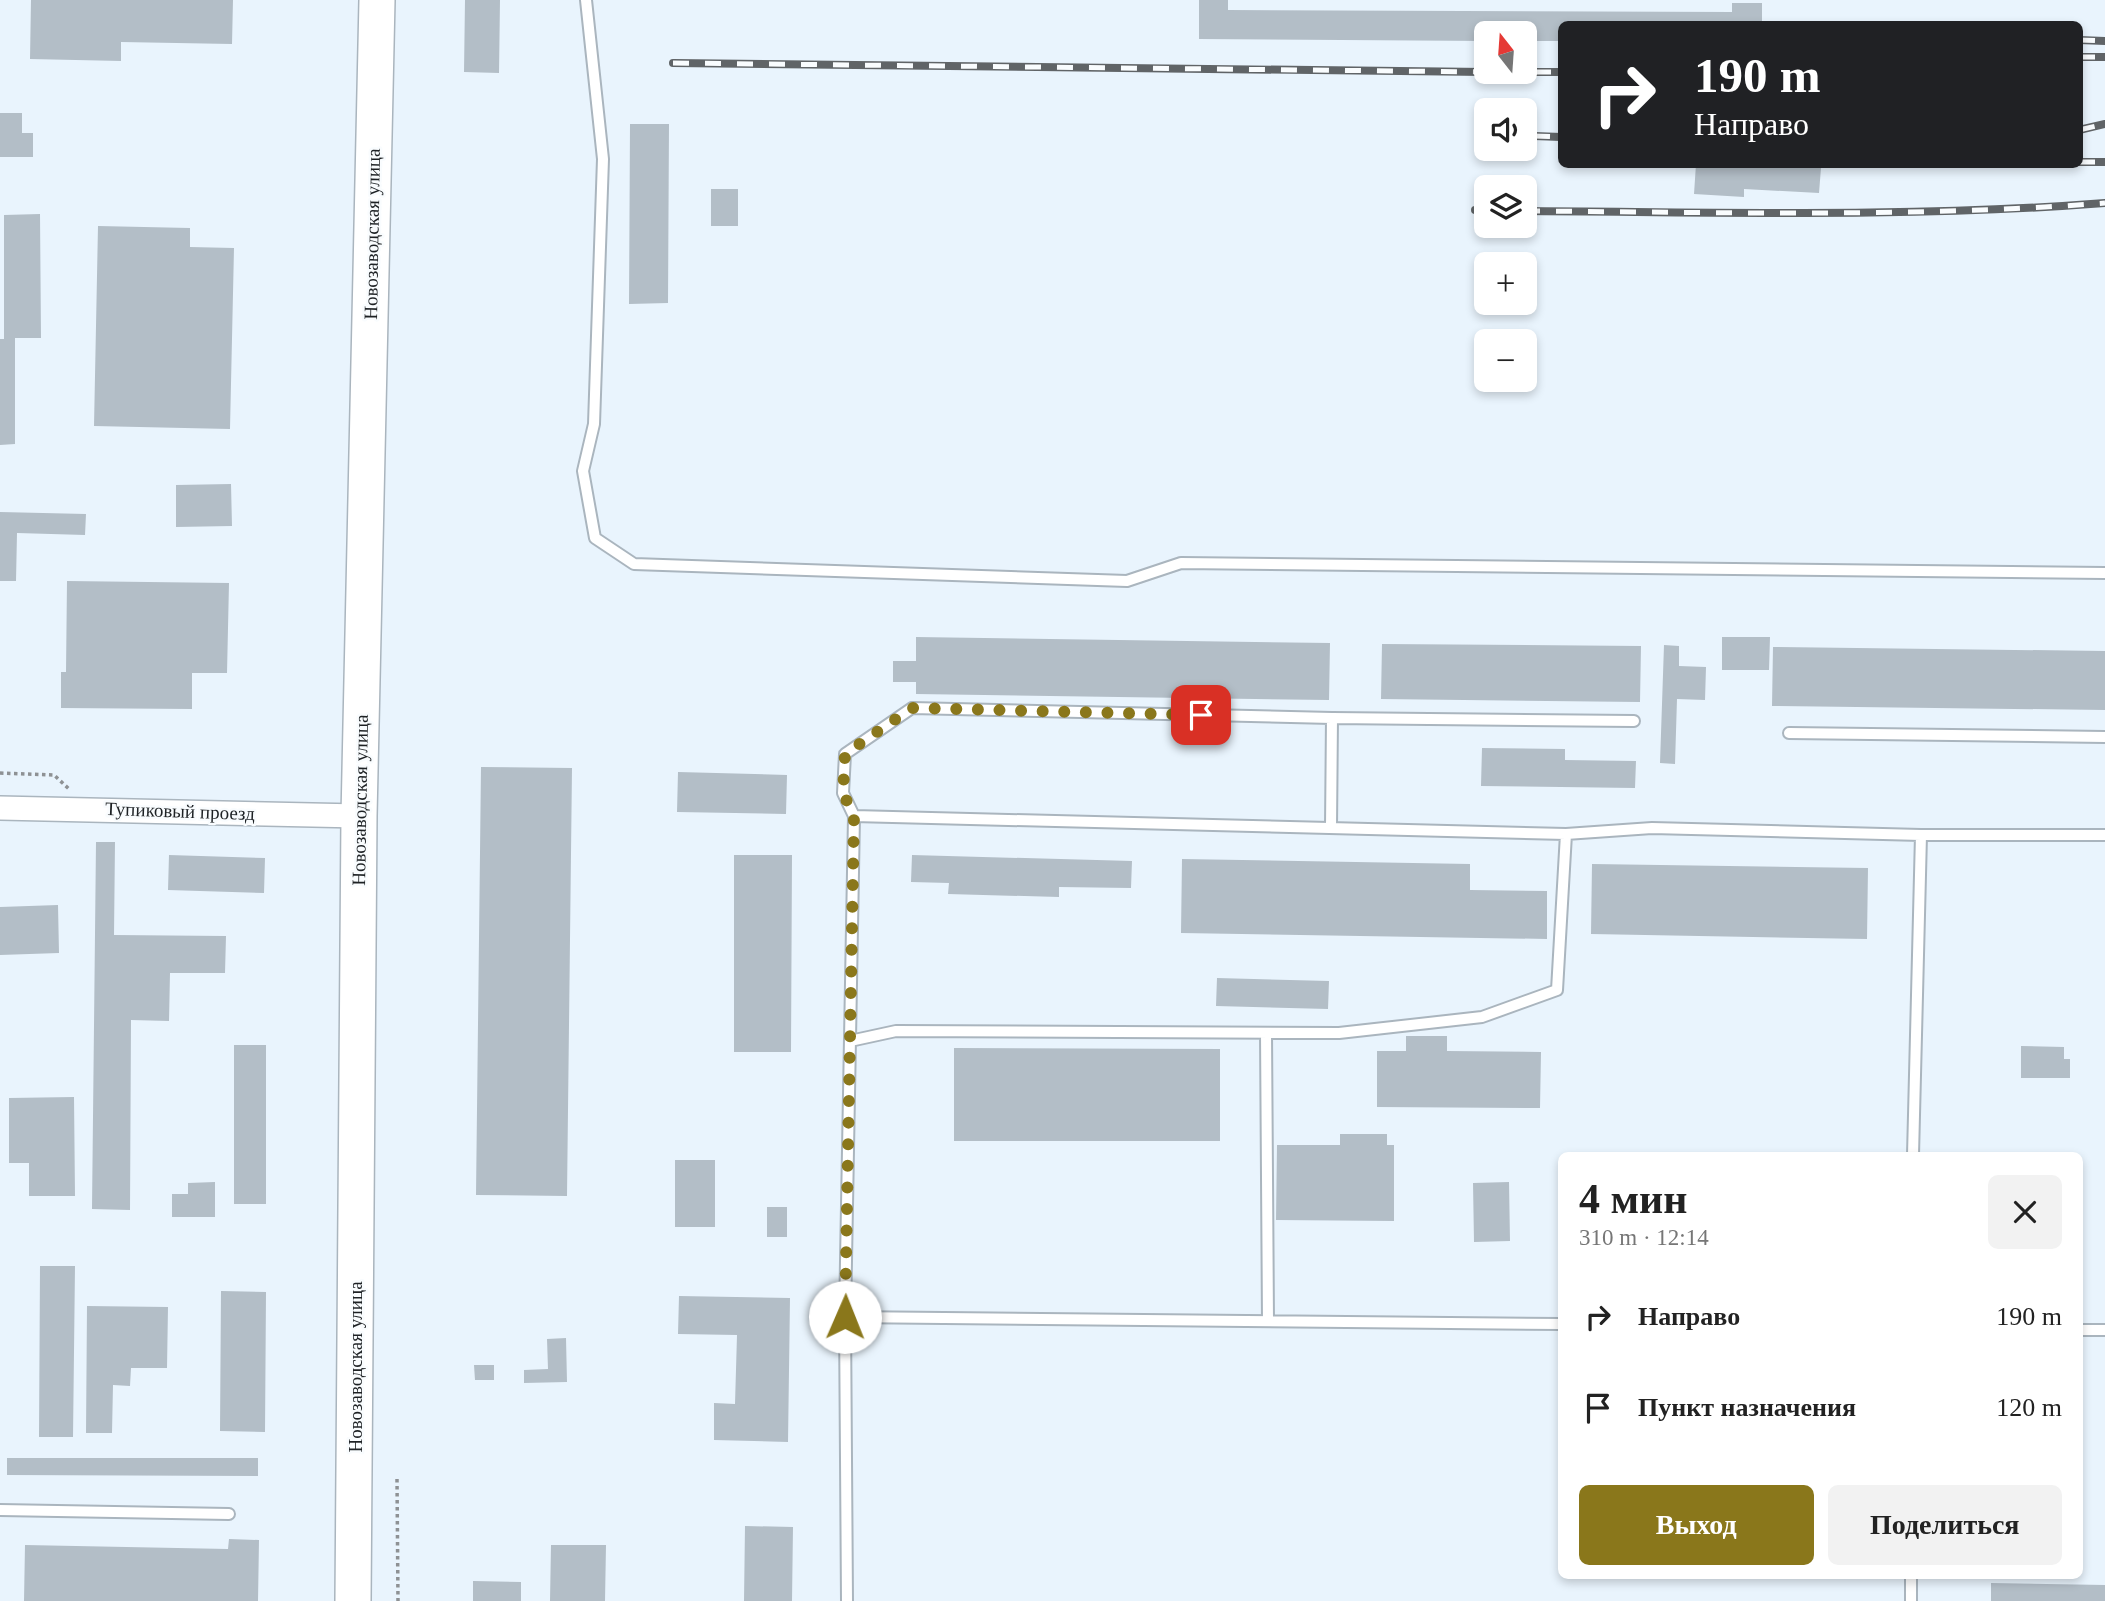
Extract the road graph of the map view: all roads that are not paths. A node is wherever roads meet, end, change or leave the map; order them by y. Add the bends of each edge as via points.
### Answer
1 (377, 0) edge
2 (586, 0) edge
3 (2105, 573) edge
4 (1332, 718) junction
5 (1634, 721) dead end
6 (1789, 733) dead end
7 (2105, 737) edge
8 (0, 808) edge
9 (359, 816) junction
10 (854, 816) junction
11 (1331, 828) junction
12 (1566, 834) junction
13 (1921, 835) junction
14 (2105, 835) edge
15 (1266, 1033) junction
16 (850, 1041) junction
17 (1913, 1152) edge
18 (845, 1317) junction
19 (1268, 1321) junction
20 (1558, 1324) edge
21 (2083, 1330) edge
22 (2105, 1330) edge
23 (0, 1510) edge
24 (229, 1514) dead end
25 (1911, 1579) edge
26 (354, 1601) edge
27 (847, 1601) edge
28 (1911, 1601) edge

1 - 9 main road, Новозаводская улица
2 - 3 lane via 603,159 594,424 583,471 595,538 634,564 1127,581 1181,563
4 - 5 lane
4 - 10 lane via 912,708 845,754 843,793
4 - 11 lane
6 - 7 lane
8 - 9 street, Тупиковый проезд
9 - 26 main road, Новозаводская улица
10 - 11 lane
10 - 16 lane
11 - 12 lane
12 - 13 lane via 1652,828
12 - 15 lane via 1557,990 1482,1017 1339,1033
13 - 14 lane
13 - 17 lane
15 - 16 lane via 896,1031
15 - 19 lane
16 - 18 lane
18 - 19 lane
18 - 27 lane
19 - 20 lane
21 - 22 lane
23 - 24 lane
25 - 28 lane

